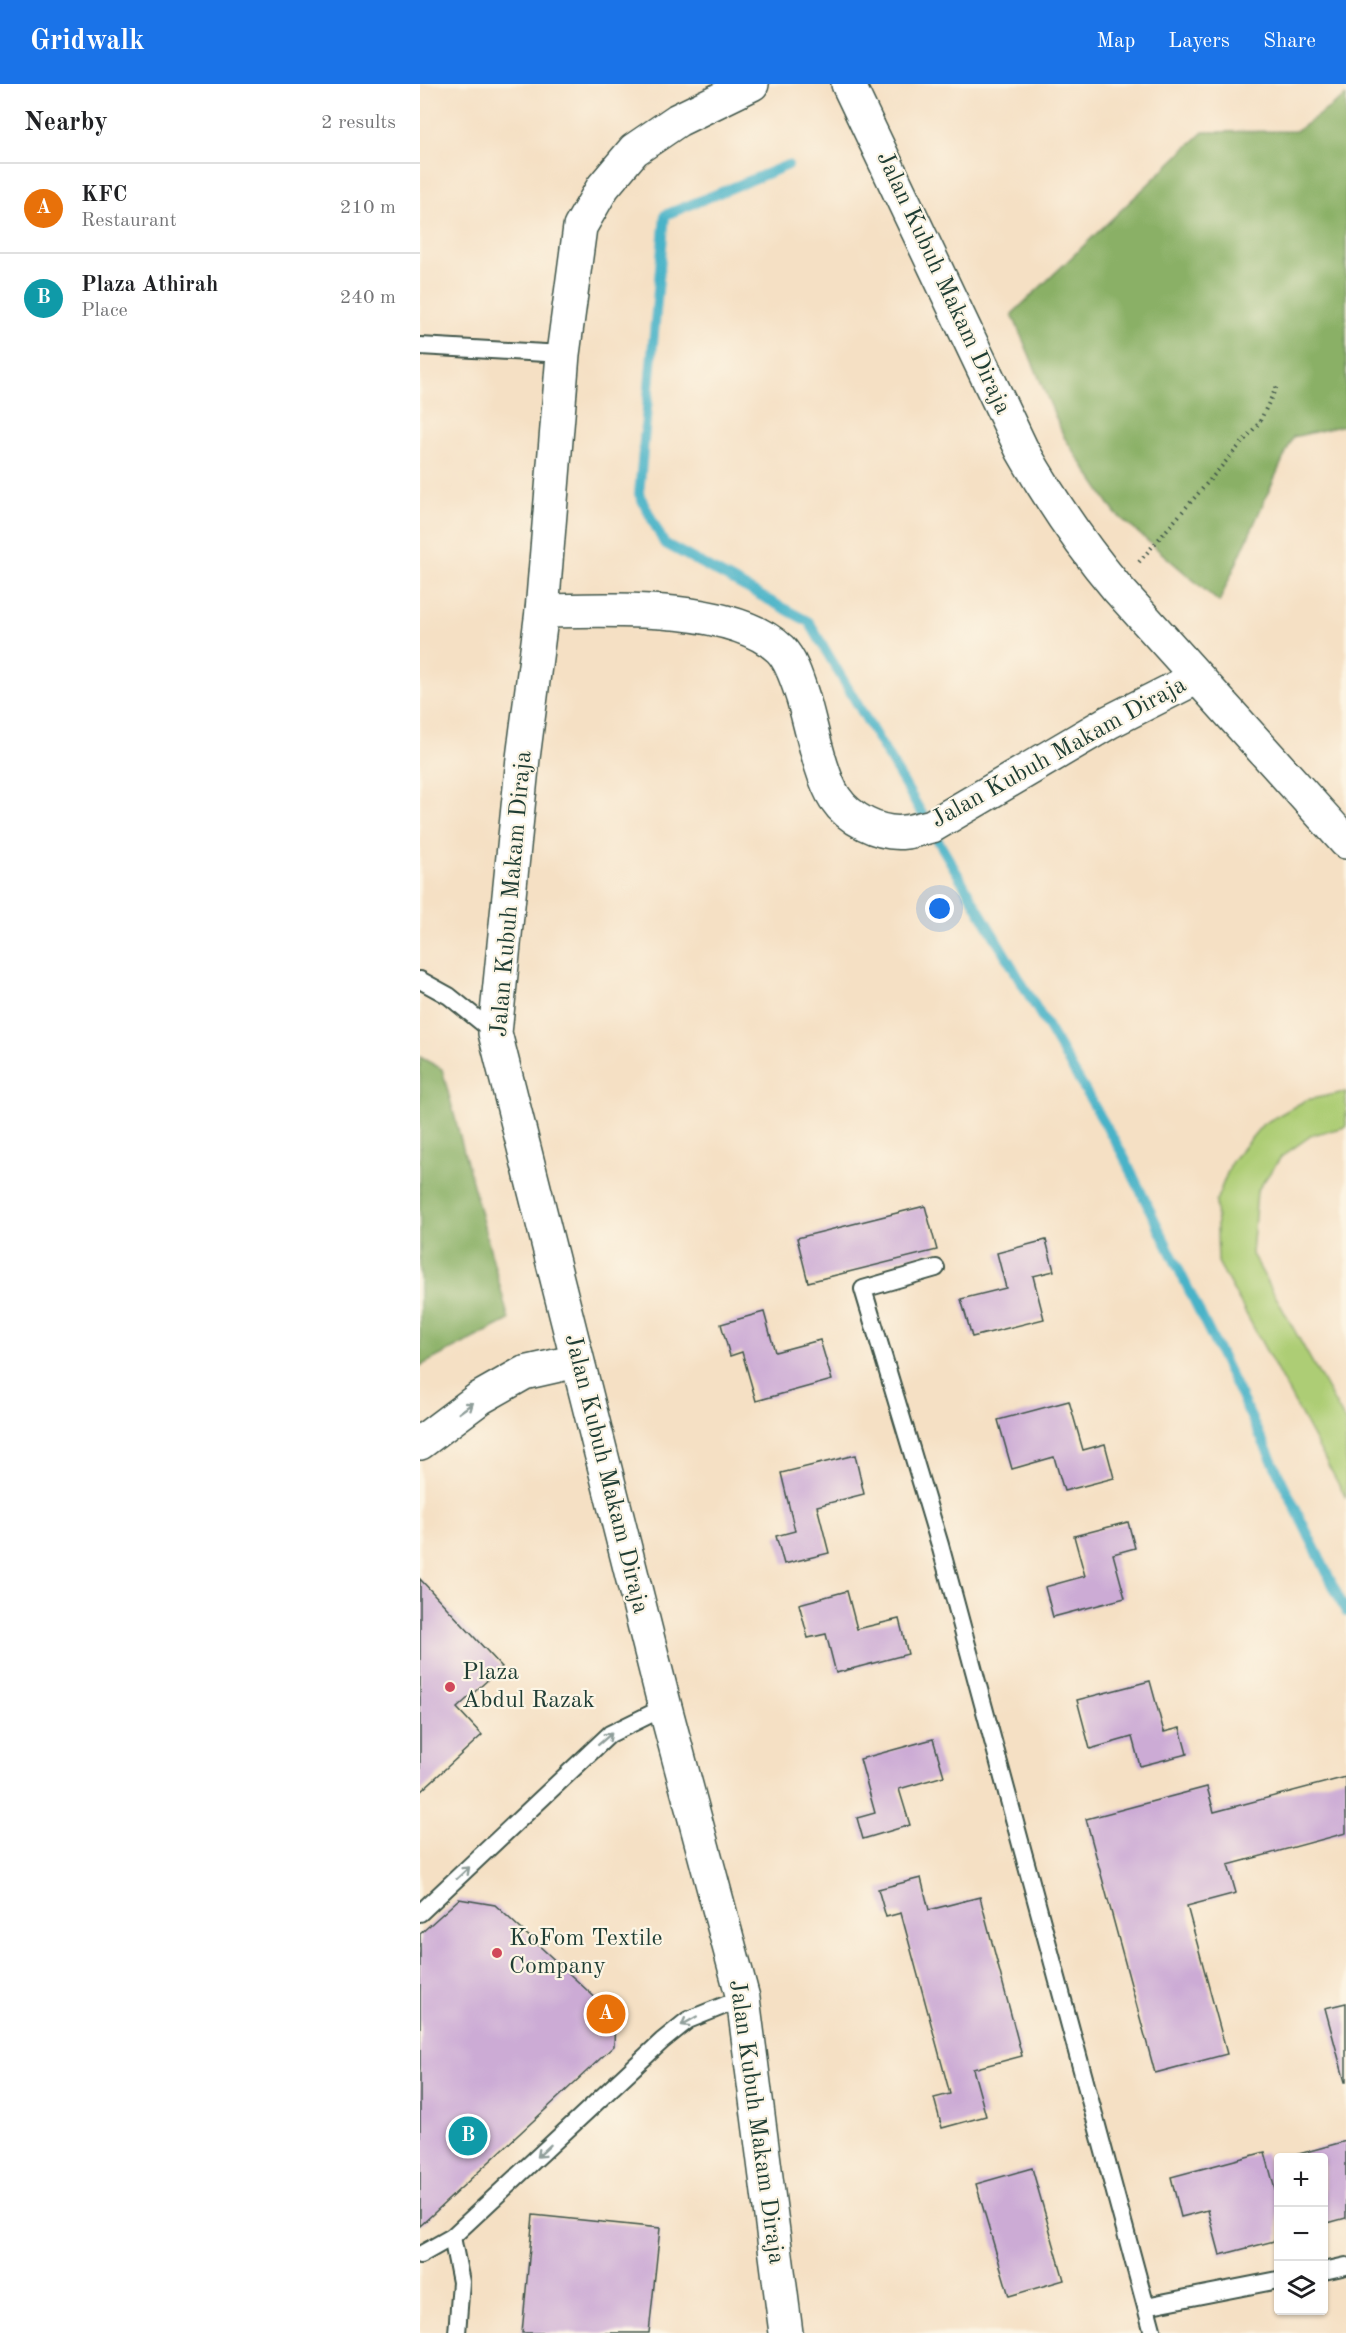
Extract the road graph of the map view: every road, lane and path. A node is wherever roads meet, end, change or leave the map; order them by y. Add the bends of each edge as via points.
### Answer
1 (752, 84) edge
2 (849, 84) edge
3 (420, 346) edge
4 (563, 354) junction
5 (1276, 386) dead end
6 (1118, 588) junction
7 (542, 611) junction
8 (1196, 678) junction
9 (1346, 842) edge
10 (420, 980) edge
11 (495, 1033) junction
12 (936, 1268) dead end
13 (577, 1361) junction
14 (420, 1443) edge
15 (665, 1707) junction
16 (420, 1913) edge
17 (743, 1998) junction
18 (452, 2237) junction
19 (420, 2255) edge
20 (1346, 2266) edge
21 (1328, 2270) edge
22 (1274, 2281) edge
23 (1146, 2306) junction
24 (457, 2333) edge
25 (786, 2333) edge
26 (1153, 2333) edge

1 - 4 street, Jalan Kubuh Makam Diraja via 678,120 642,144 603,187 580,227
2 - 6 street, Jalan Kubuh Makam Diraja via 1022,450 1085,550
3 - 4 lane
4 - 7 street, Jalan Kubuh Makam Diraja
5 - 6 path via 1259,423
6 - 8 street, Jalan Kubuh Makam Diraja
7 - 8 street, Jalan Kubuh Makam Diraja via 639,610 717,620 751,631 781,650 797,678 834,797 851,816 876,830 904,833 932,826 1109,722
7 - 11 street, Jalan Kubuh Makam Diraja
8 - 9 street, Jalan Kubuh Makam Diraja
10 - 11 lane via 449,996
11 - 13 street, Jalan Kubuh Makam Diraja
12 - 23 lane via 863,1289 940,1545
14 -> 13 street via 480,1398 524,1373
13 - 15 street, Jalan Kubuh Makam Diraja
16 -> 15 lane via 610,1734
15 - 17 street, Jalan Kubuh Makam Diraja
17 -> 18 lane via 688,2020 662,2041
17 - 25 street, Jalan Kubuh Makam Diraja
18 - 19 lane
18 - 24 lane via 461,2282
20 - 21 lane
22 - 23 lane
23 - 26 lane

